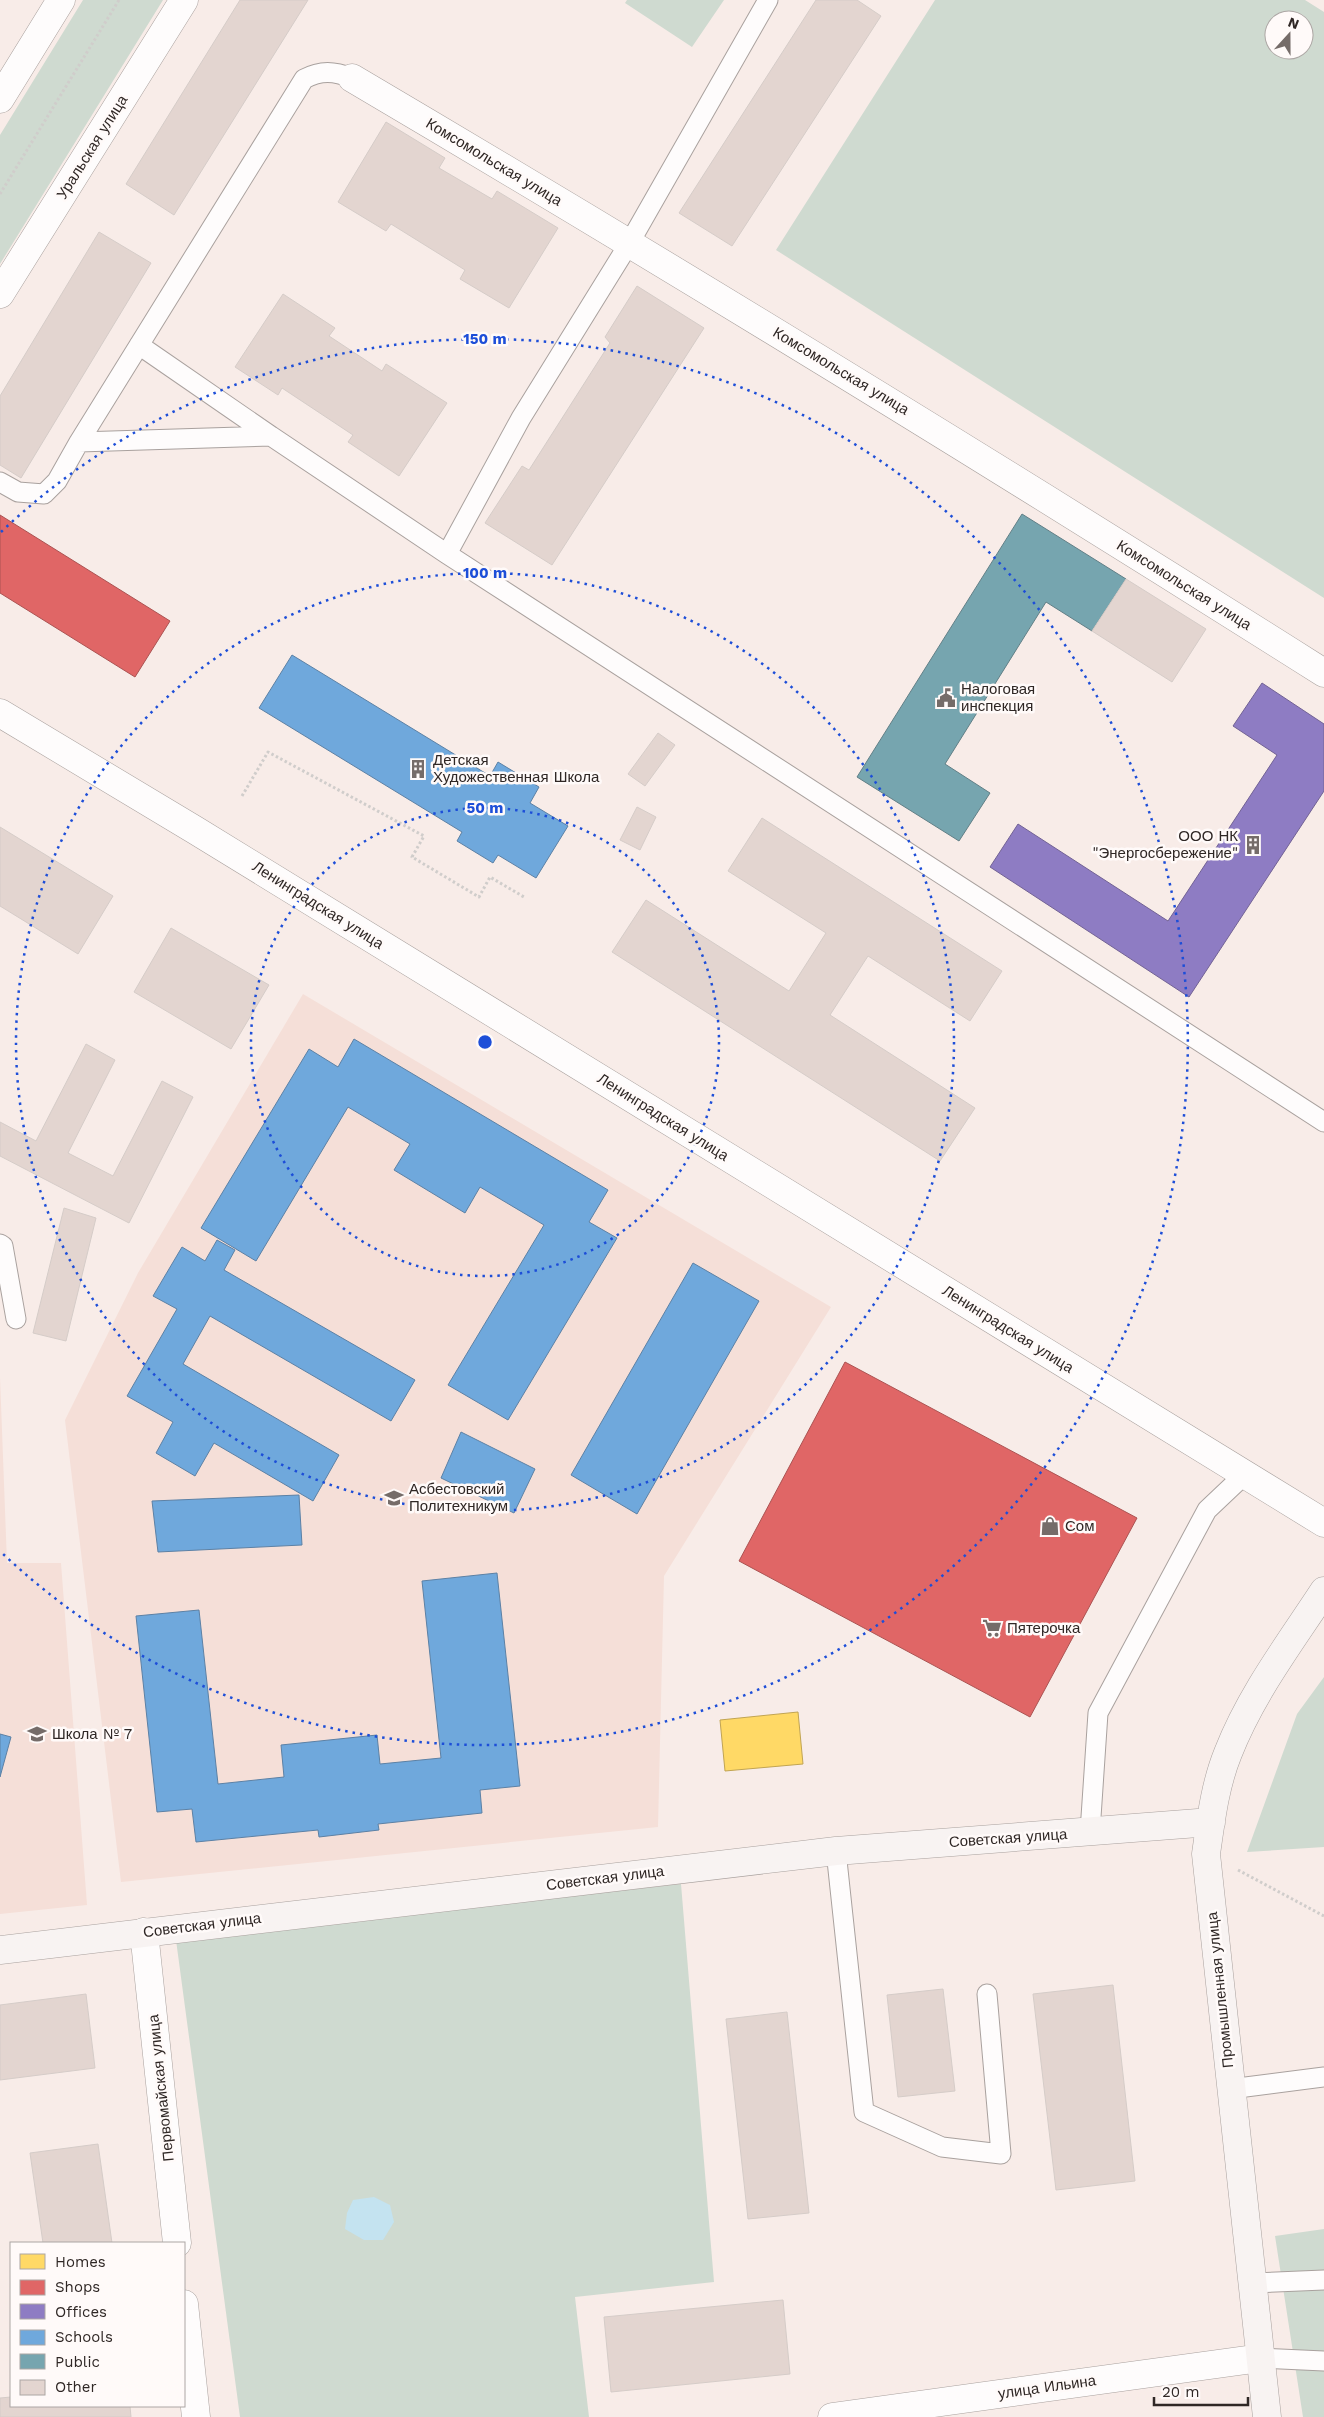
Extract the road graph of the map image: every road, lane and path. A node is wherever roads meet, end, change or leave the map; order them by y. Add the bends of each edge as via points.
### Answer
1 (60, 0) edge
2 (119, 0) edge
3 (184, 0) edge
4 (768, 0) edge
5 (352, 78) joint
6 (0, 100) edge
7 (0, 194) edge
8 (630, 242) junction
9 (0, 294) edge
10 (139, 345) junction
11 (271, 436) junction
12 (80, 442) junction
13 (0, 482) edge
14 (447, 554) junction
15 (1324, 673) edge
16 (0, 713) edge
17 (242, 796) dead end
18 (524, 896) dead end
19 (1324, 1122) edge
20 (0, 1244) edge
21 (16, 1319) dead end
22 (1244, 1475) junction
23 (1324, 1524) edge
24 (1324, 1591) edge
25 (1211, 1822) junction
26 (1090, 1832) junction
27 (836, 1851) junction
28 (1206, 1854) junction
29 (1324, 1916) edge
30 (144, 1932) junction
31 (0, 1950) edge
32 (987, 1994) dead end
33 (1324, 2077) edge
34 (1230, 2089) junction
35 (177, 2242) edge
36 (1324, 2280) edge
37 (1252, 2283) junction
38 (185, 2313) edge
39 (1261, 2358) junction
40 (1324, 2361) edge
41 (196, 2417) edge
42 (832, 2417) edge
43 (1267, 2417) edge

1 - 6 street
2 - 7 path
3 - 9 street, Уральская улица
4 - 8 lane
5 - 8 street, Комсомольская улица
5 - 10 lane via 335,72 317,73 304,79
8 - 14 lane via 521,418
8 - 15 street, Комсомольская улица via 1022,482
10 - 11 lane
10 - 12 lane
11 - 12 lane
11 - 14 lane
12 - 13 lane via 57,481 44,494 18,492
14 - 19 lane
16 - 22 street, Ленинградская улица
17 - 18 path via 268,752 424,836 412,857 479,897 490,877
20 - 21 lane via 3,1246
22 - 23 street, Ленинградская улица
22 - 26 lane via 1207,1510 1098,1713
24 - 25 street, Промышленная улица via 1253,1702 1228,1752
25 - 26 street, Советская улица
25 - 28 street, Промышленная улица
26 - 27 street, Советская улица
27 - 30 street, Советская улица
27 - 32 lane via 864,2112 942,2147 1001,2154
28 - 29 path
28 - 34 street, Промышленная улица
30 - 31 street, Советская улица
30 - 35 street, Первомайская улица
33 - 34 lane
34 - 37 street, Промышленная улица
36 - 37 lane
37 - 39 street, Промышленная улица
38 - 41 street
39 - 40 lane
39 - 42 street, улица Ильина
39 - 43 street, Промышленная улица

